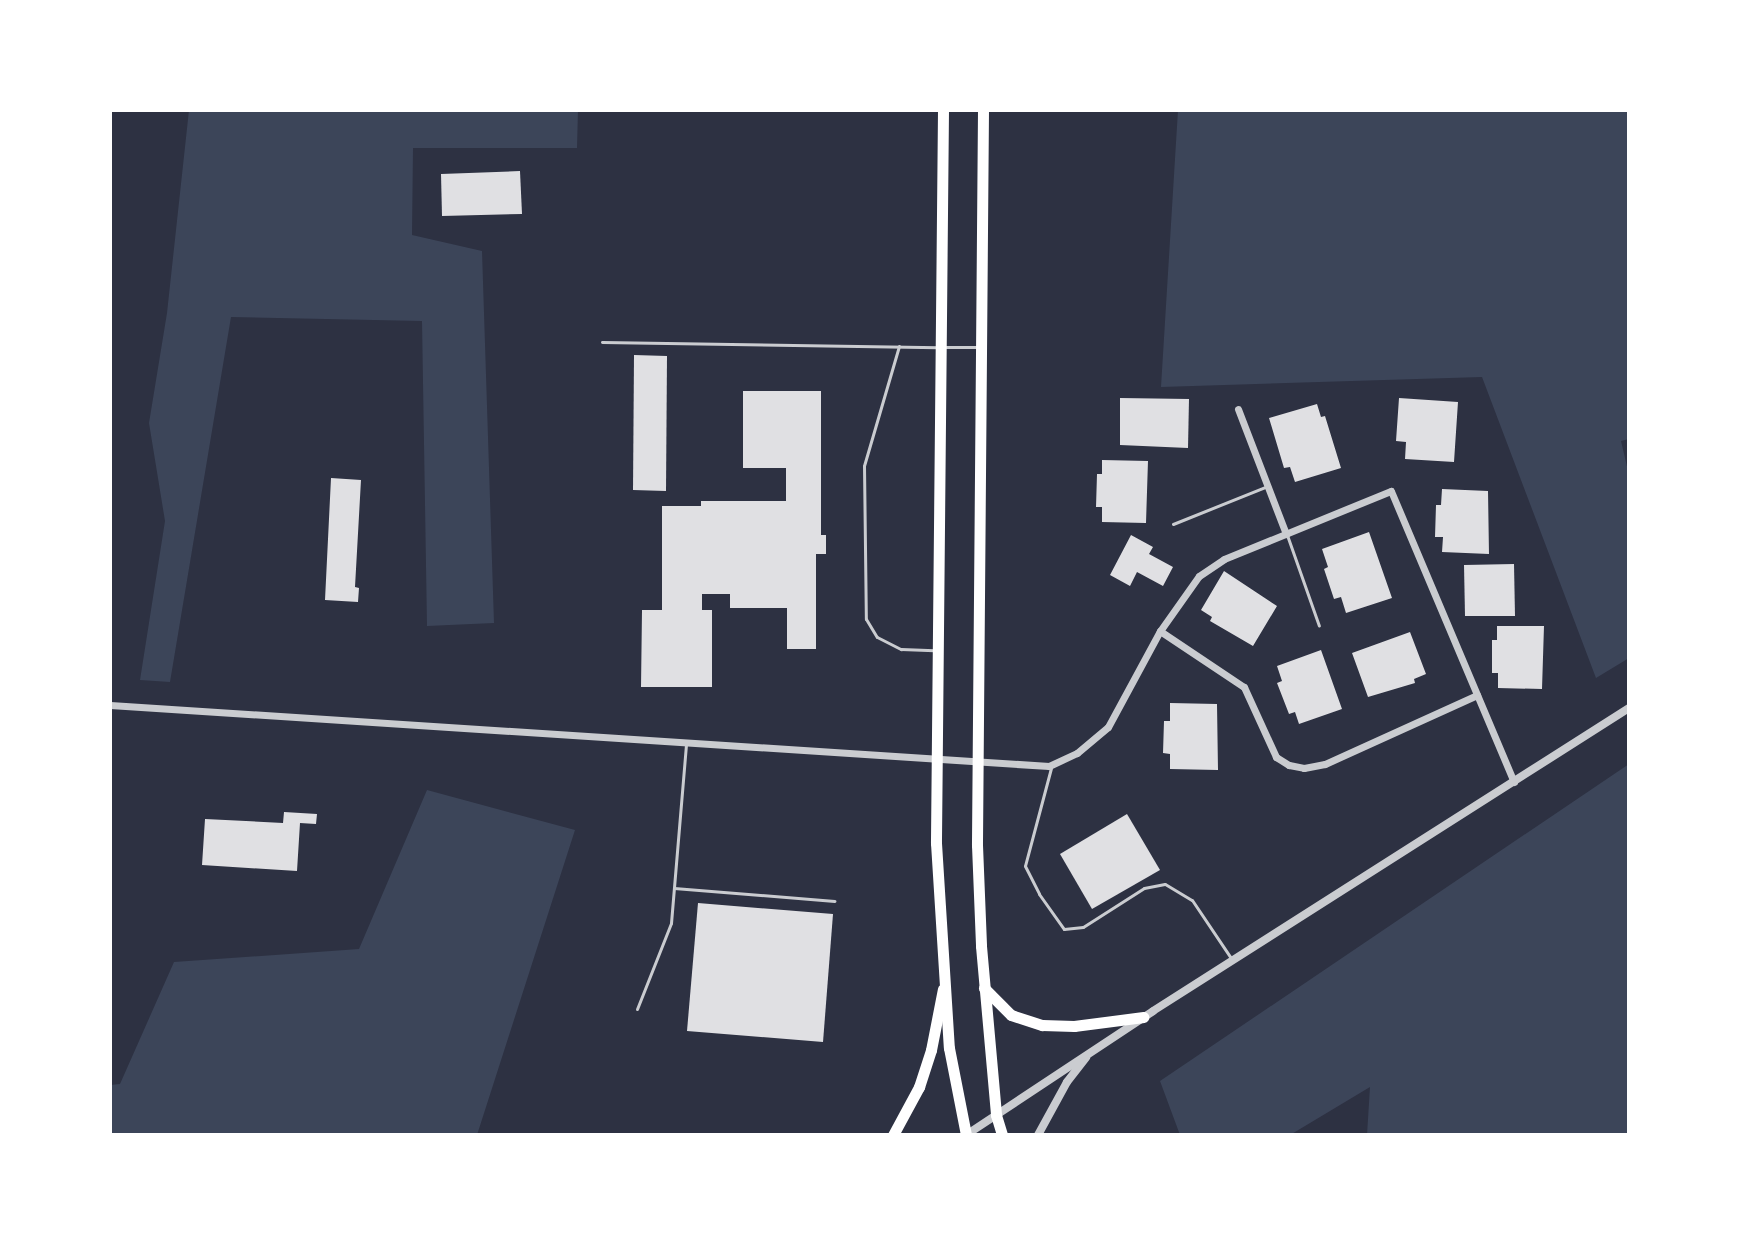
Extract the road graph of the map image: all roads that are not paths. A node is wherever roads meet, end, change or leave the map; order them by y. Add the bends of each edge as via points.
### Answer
1 (943, 110) edge
2 (983, 110) edge
3 (602, 342) dead end
4 (899, 346) junction
5 (940, 347) junction
6 (980, 347) junction
7 (1238, 409) dead end
8 (1268, 486) junction
9 (1173, 524) dead end
10 (1286, 534) junction
11 (1319, 626) dead end
12 (1160, 631) junction
13 (938, 650) junction
14 (1477, 695) junction
15 (110, 705) edge
16 (1629, 708) edge
17 (686, 743) junction
18 (937, 760) junction
19 (976, 763) junction
20 (1051, 765) junction
21 (1514, 782) junction
22 (674, 888) junction
23 (834, 901) dead end
24 (1233, 960) junction
25 (984, 988) junction
26 (944, 989) junction
27 (637, 1009) dead end
28 (1143, 1017) junction
29 (1089, 1053) junction
30 (996, 1115) junction
31 (893, 1135) edge
32 (966, 1135) edge
33 (1002, 1135) edge
34 (1038, 1135) edge

1 - 5 main road
2 - 6 main road
3 - 4 lane
4 - 5 lane
4 - 13 lane via 864,466 866,619 877,637 901,649
5 - 6 lane
5 - 13 main road
6 - 19 main road
7 - 8 street
8 - 9 lane
8 - 10 street
10 - 11 lane
10 - 12 street via 1224,559 1199,576
10 - 14 street via 1391,491
12 - 14 street via 1244,687 1276,757 1289,765 1325,764
12 - 20 street via 1108,727 1077,753
13 - 18 main road
14 - 21 street
15 - 17 street
16 - 21 street
17 - 18 street
17 - 22 lane
18 - 19 street
18 - 26 main road
19 - 20 street
19 - 25 main road
20 - 24 lane via 1025,866 1064,929 1083,927 1144,888 1165,884 1192,900
21 - 24 street
22 - 23 lane
22 - 27 lane via 671,923
24 - 28 street
25 - 28 main road via 1011,1015 1042,1025
25 - 30 main road
26 - 31 main road via 919,1087
26 - 32 main road
28 - 29 street
29 - 30 street
29 - 34 street
30 - 32 street
30 - 33 main road

